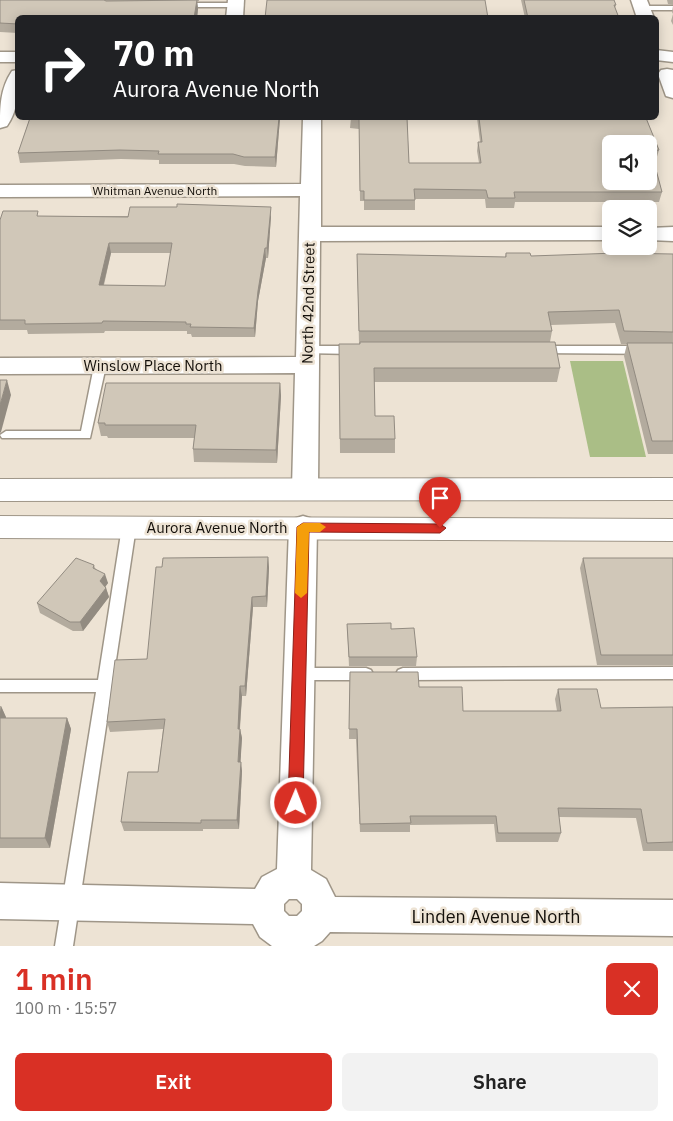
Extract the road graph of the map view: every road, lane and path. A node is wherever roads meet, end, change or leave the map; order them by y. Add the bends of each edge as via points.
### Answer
1 (175, 5) edge
2 (235, 7) edge
3 (642, 8) edge
4 (673, 8) edge
5 (0, 57) edge
6 (15, 57) edge
7 (15, 83) edge
8 (312, 120) edge
9 (0, 122) edge
10 (310, 190) junction
11 (0, 191) edge
12 (310, 234) junction
13 (602, 234) edge
14 (657, 234) edge
15 (673, 234) edge
16 (363, 350) edge
17 (523, 350) edge
18 (673, 350) edge
19 (307, 357) junction
20 (0, 366) edge
21 (100, 366) junction
22 (6, 435) dead end
23 (305, 488) junction
24 (673, 489) edge
25 (0, 490) edge
26 (0, 527) edge
27 (130, 527) junction
28 (303, 527) junction
29 (673, 530) edge
30 (298, 674) junction
31 (673, 674) edge
32 (0, 686) edge
33 (105, 686) junction
34 (294, 881) junction
35 (0, 901) edge
36 (71, 901) junction
37 (267, 906) junction
38 (319, 914) junction
39 (673, 918) edge
40 (289, 940) edge
41 (64, 946) edge

1 - 2 lane
3 - 4 lane
5 - 6 street
7 - 9 street
8 - 10 street, North 42nd Street
10 - 11 street, Whitman Avenue North
10 - 12 street, North 42nd Street
12 - 13 street
12 - 19 street, North 42nd Street
14 - 15 street
16 - 19 lane
17 - 18 lane
19 - 21 street, Winslow Place North
19 - 23 street, North 42nd Street
20 - 21 street, Winslow Place North
21 - 22 lane via 86,435
23 - 24 highway
23 - 25 highway
26 - 27 highway, Aurora Avenue North
27 - 28 highway, Aurora Avenue North
27 - 33 lane
28 - 29 highway, Aurora Avenue North
28 - 30 street
30 - 31 lane
30 - 34 street
32 - 33 lane
33 - 36 lane
34 - 37 street via 271,893
34 - 38 street via 310,887 316,894
35 - 36 street
36 - 37 street
36 - 41 lane
37 - 40 street via 268,919 273,927
38 - 39 street, Linden Avenue North
38 - 40 street via 312,926

